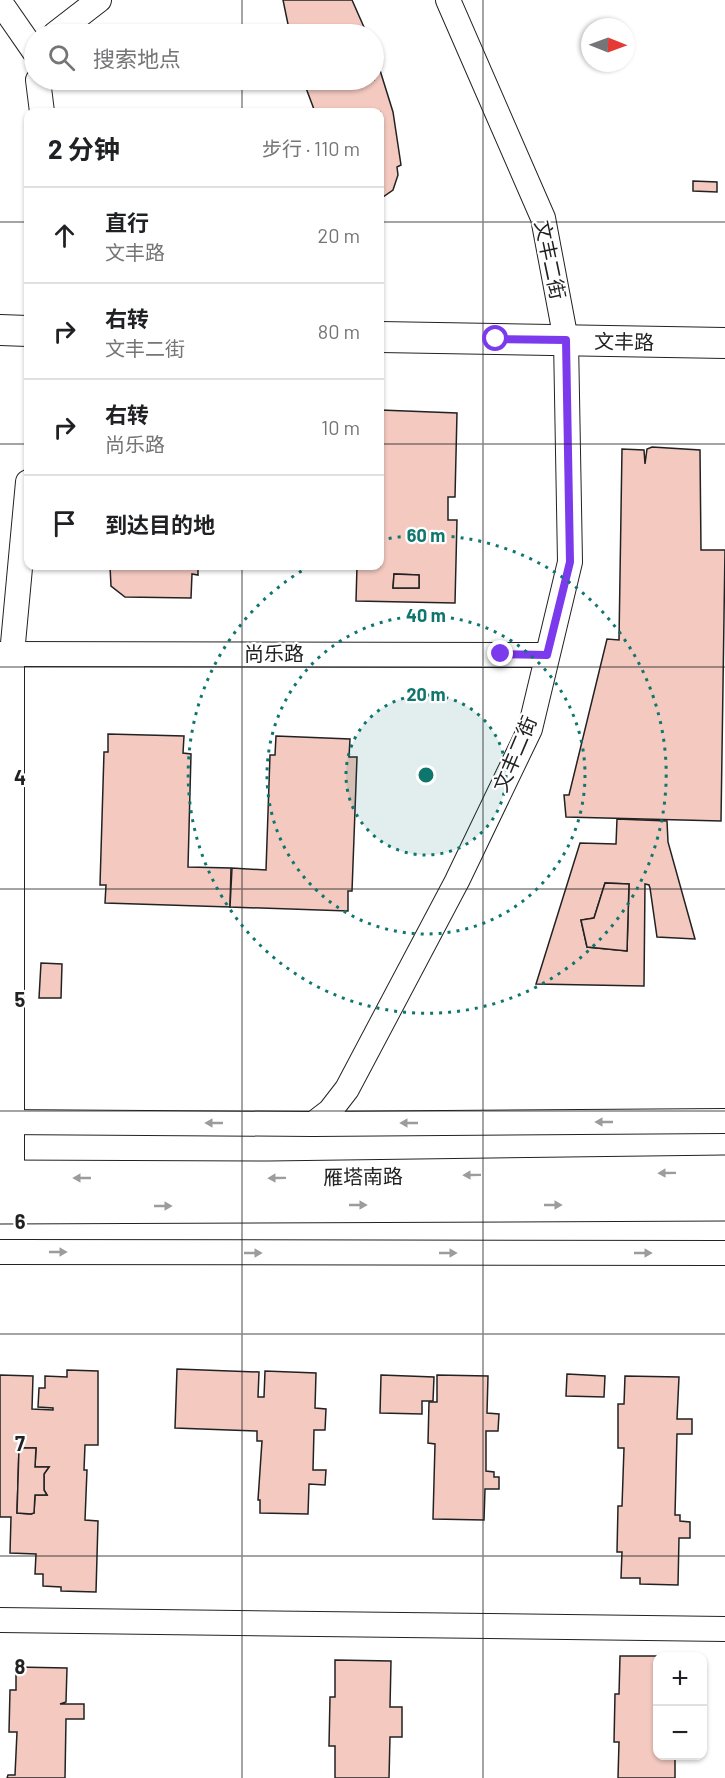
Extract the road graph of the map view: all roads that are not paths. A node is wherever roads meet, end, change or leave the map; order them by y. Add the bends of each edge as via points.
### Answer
1 (99, 0) edge
2 (448, 0) edge
3 (0, 2) edge
4 (68, 24) edge
5 (24, 37) edge
6 (39, 90) edge
7 (42, 108) edge
8 (0, 330) edge
9 (24, 331) edge
10 (384, 337) edge
11 (566, 340) junction
12 (725, 344) edge
13 (24, 513) edge
14 (6, 654) edge
15 (547, 655) junction
16 (725, 1121) edge
17 (6, 1122) edge
18 (313, 1124) junction
19 (725, 1172) edge
20 (6, 1177) edge
21 (725, 1204) edge
22 (0, 1207) edge
23 (0, 1252) edge
24 (725, 1253) edge
25 (0, 1620) edge
26 (725, 1629) edge

1 - 4 street
2 - 11 street, 文丰二街 via 543,218
3 - 5 street
6 - 7 street
8 - 9 street
10 - 11 street, 文丰路
11 - 12 street, 文丰路
11 - 15 street, 文丰二街 via 570,562
13 - 14 street
14 - 15 street, 尚乐路
14 - 17 street
15 - 18 street, 文丰二街 via 530,729 457,881 347,1089
16 -> 18 street
18 -> 17 street
17 - 20 street
19 -> 20 main road, 雁塔南路
22 -> 21 main road, 雁塔南路
23 -> 24 street
25 - 26 street

